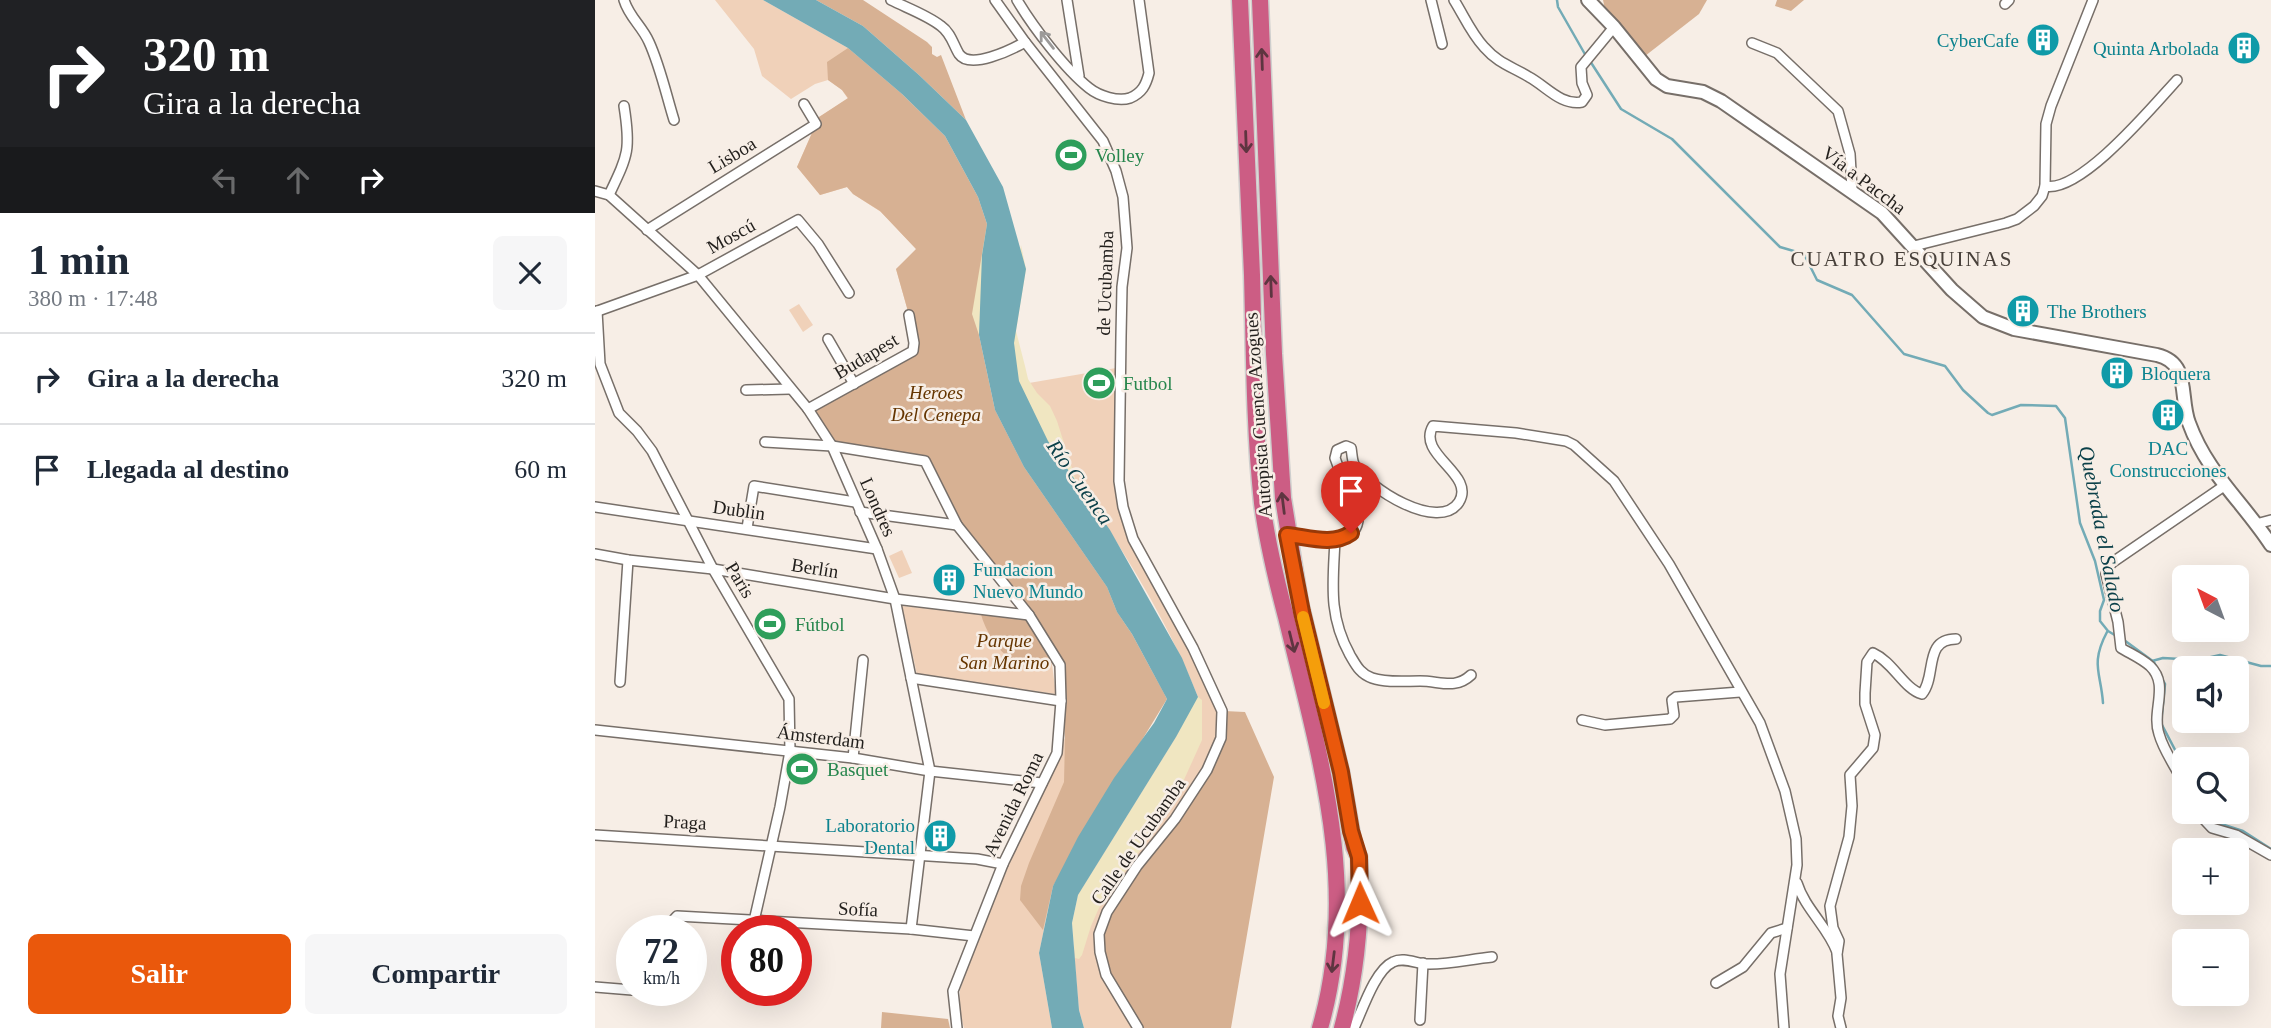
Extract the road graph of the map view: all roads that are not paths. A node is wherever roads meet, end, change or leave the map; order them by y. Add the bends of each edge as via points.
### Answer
1 (624, 0) edge
2 (891, 0) edge
3 (995, 0) edge
4 (1017, 0) edge
5 (1067, 0) edge
6 (1139, 0) edge
7 (1240, 0) edge
8 (1260, 0) edge
9 (1431, 0) edge
10 (1454, 0) edge
11 (1588, 0) edge
12 (2093, 0) edge
13 (1614, 27) junction
14 (1025, 42) junction
15 (1752, 43) dead end
16 (1442, 44) dead end
17 (1079, 78) junction
18 (2177, 80) dead end
19 (804, 104) dead end
20 (624, 106) dead end
21 (674, 120) dead end
22 (2045, 186) junction
23 (1852, 190) junction
24 (595, 191) edge
25 (609, 195) junction
26 (647, 230) junction
27 (1914, 246) junction
28 (698, 275) junction
29 (849, 293) dead end
30 (596, 312) edge
31 (909, 315) dead end
32 (828, 339) dead end
33 (854, 384) junction
34 (790, 389) junction
35 (746, 390) dead end
36 (808, 409) junction
37 (765, 442) dead end
38 (832, 446) junction
39 (1119, 481) joint
40 (2224, 486) junction
41 (855, 502) junction
42 (595, 507) edge
43 (860, 512) junction
44 (687, 520) junction
45 (2271, 520) edge
46 (2256, 524) junction
47 (957, 525) junction
48 (747, 528) junction
49 (1287, 535) junction
50 (1335, 540) junction
51 (2271, 545) edge
52 (877, 549) junction
53 (595, 554) edge
54 (628, 560) junction
55 (713, 569) junction
56 (895, 599) junction
57 (1029, 615) junction
58 (1956, 639) dead end
59 (863, 660) dead end
60 (1471, 675) dead end
61 (911, 678) junction
62 (620, 682) dead end
63 (1740, 692) junction
64 (1061, 701) junction
65 (1582, 720) dead end
66 (595, 730) edge
67 (790, 751) junction
68 (853, 758) junction
69 (2172, 761) edge
70 (930, 771) junction
71 (1042, 783) junction
72 (2208, 824) edge
73 (595, 835) edge
74 (772, 846) junction
75 (2271, 855) edge
76 (919, 856) junction
77 (1003, 864) junction
78 (1796, 878) junction
79 (755, 915) edge
80 (812, 924) edge
81 (1787, 928) junction
82 (911, 929) junction
83 (974, 936) junction
84 (1837, 954) junction
85 (1492, 957) dead end
86 (1423, 963) junction
87 (1716, 983) dead end
88 (595, 988) edge
89 (616, 989) edge
90 (1420, 1020) dead end
91 (957, 1028) edge
92 (1138, 1028) edge
93 (1320, 1028) edge
94 (1342, 1028) edge
95 (1355, 1028) edge
96 (1784, 1028) edge
97 (1841, 1028) edge

1 - 21 street via 651,45
2 - 14 street via 941,25 965,60 976,62
3 - 14 street, de Ucubamba
17 -> 4 street
5 - 17 street
6 - 17 street via 1149,73 1146,85 1128,99 1115,99 1090,89
7 -> 93 highway, Autopista Cuenca Azogues via 1253,381 1262,504 1323,772 1336,858 1336,936
49 -> 8 highway, Autopista Cuenca Azogues via 1277,423
9 - 16 street
10 - 13 street via 1472,32 1503,65 1563,100 1578,103 1587,97 1580,71
11 - 13 main road, Vía a Paccha
12 - 22 street via 2048,115
13 - 23 main road, Vía a Paccha via 1656,79 1721,101
14 - 39 street, de Ucubamba via 1103,141 1123,197 1127,248 1121,318
15 - 23 street via 1777,53 1838,111 1850,154
18 - 22 street via 2098,162 2063,185
19 - 26 street, Lisboa via 816,124
20 - 25 street via 628,150
22 - 27 street via 2038,202 2017,219
23 - 27 main road, Vía a Paccha
24 - 25 street, Londres
25 - 26 street, Londres
26 - 28 street, Londres
27 - 40 main road, Vía a Paccha via 1983,317 2033,333 2171,359 2181,376 2194,438
28 - 29 street, Moscú via 801,220
28 - 30 street, Moscú
28 - 34 street, Londres
30 - 44 street, Paris via 600,364 619,413 652,451
31 - 33 street, Budapest via 913,351
32 - 33 street
33 - 36 street, Budapest
34 - 35 street
34 - 36 street, Londres
36 - 38 street, Londres
37 - 38 street
38 - 41 street, Londres
38 - 47 street, Avenida Roma via 925,461
39 - 92 street, Calle de Ucubamba via 1133,539 1193,648 1222,711 1223,724 1221,738 1193,795 1137,866 1107,912 1100,933 1106,975
40 - 46 main road, Vía a Paccha
40 - 69 street via 2109,566 2106,574 2121,648 2152,667 2159,679 2156,723
41 - 43 street, Londres
41 - 48 street via 754,485
42 - 44 street, Dublin
43 - 47 street
43 - 52 street, Londres
44 - 48 street, Dublin
44 - 55 street, Paris
45 - 46 street
46 - 51 main road, Vía a Paccha
47 - 57 street, Avenida Roma
48 - 52 street, Dublin
49 - 50 street
49 - 94 highway, Autopista Cuenca Azogues via 1359,857 1358,944
50 - 60 street via 1332,594 1336,624 1357,669 1374,679 1451,684 1462,683
50 - 63 street via 1346,537 1357,525 1335,458 1337,450 1346,446 1351,448 1354,464 1379,489 1431,514 1451,510 1462,492 1430,441 1433,426 1566,441 1614,481 1669,564
52 - 56 street, Londres
53 - 54 street, Berlín
54 - 55 street, Berlín
54 - 62 street
55 - 56 street, Berlín
55 - 67 street, Paris via 789,699
56 - 57 street, Berlín
56 - 61 street, Londres
57 - 64 street, Avenida Roma via 1060,665
58 - 84 street via 1937,646 1922,694 1914,692 1886,660 1873,653 1867,662 1865,704 1875,735 1873,748 1850,775 1849,837 1830,906 1839,941
59 - 68 street
61 - 64 street
61 - 70 street, Londres
63 - 65 street via 1677,697 1672,700 1674,715 1670,719 1605,725
63 - 78 street via 1760,723 1785,792 1796,839
64 - 71 street, Avenida Roma via 1057,753
66 - 67 street, Ámsterdam
67 - 68 street, Ámsterdam
67 - 74 street, Paris
68 - 70 street, Ámsterdam
70 - 71 street, Ámsterdam
70 - 76 street, Londres
71 - 77 street, Avenida Roma
72 - 75 street
73 - 74 street, Praga
74 - 76 street, Praga
74 - 79 street, Paris
76 - 77 street, Praga
76 - 82 street, Londres
77 - 83 street, Avenida Roma
78 - 81 street
78 - 84 street via 1809,910
80 - 82 street, Sofía
81 - 87 street via 1771,933 1743,967
81 - 96 street via 1780,974
82 - 83 street, Sofía
83 - 91 street, Avenida Roma via 953,991
84 - 97 street
85 - 86 street
86 - 90 street
86 - 95 street via 1392,962 1372,989
88 - 89 street

